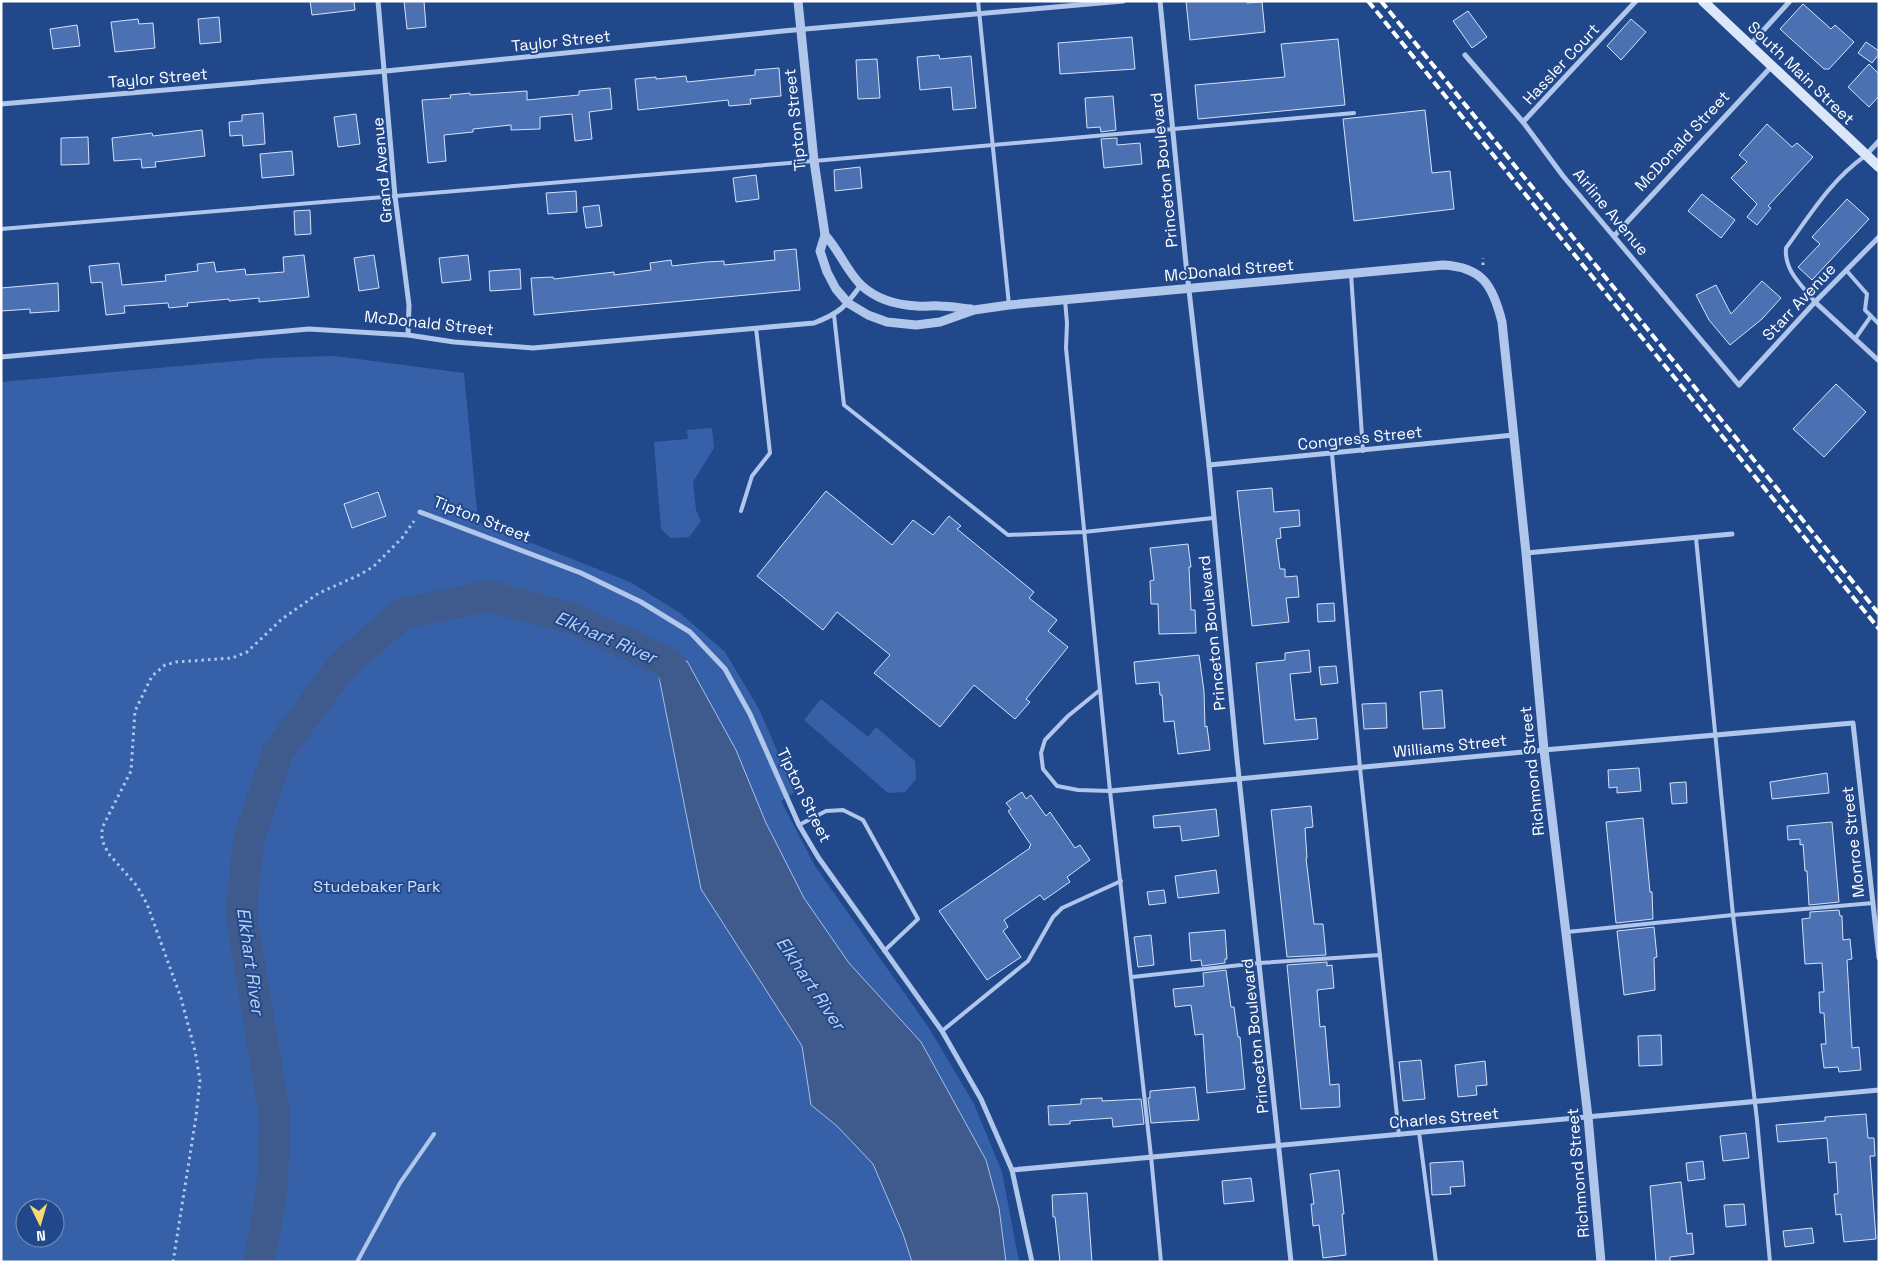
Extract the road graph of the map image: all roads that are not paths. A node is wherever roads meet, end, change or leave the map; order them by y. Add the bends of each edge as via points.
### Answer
1 (378, 1) edge
2 (798, 1) edge
3 (978, 1) edge
4 (1122, 1) edge
5 (1160, 1) edge
6 (1636, 1) edge
7 (1703, 1) edge
8 (1790, 1) edge
9 (1056, 4) edge
10 (979, 14) junction
11 (801, 30) junction
12 (1750, 45) junction
13 (1465, 55) dead end
14 (1771, 67) junction
15 (386, 71) junction
16 (1, 104) edge
17 (1354, 113) dead end
18 (1523, 122) junction
19 (1172, 129) junction
20 (1879, 141) edge
21 (994, 145) junction
22 (1866, 155) junction
23 (814, 161) junction
24 (1879, 168) edge
25 (395, 196) junction
26 (1, 229) edge
27 (1614, 235) junction
28 (825, 236) junction
29 (1879, 237) edge
30 (1846, 270) junction
31 (1351, 274) junction
32 (1484, 280) joint
33 (861, 285) junction
34 (1189, 288) junction
35 (1065, 300) junction
36 (1815, 302) junction
37 (848, 303) junction
38 (1009, 305) junction
39 (974, 310) junction
40 (834, 315) junction
41 (1871, 316) junction
42 (1879, 324) edge
43 (756, 328) junction
44 (408, 335) junction
45 (1855, 339) junction
46 (1, 357) edge
47 (1879, 361) edge
48 (1739, 385) joint
49 (1514, 435) junction
50 (1363, 451) junction
51 (1332, 454) junction
52 (1209, 465) junction
53 (741, 511) dead end
54 (420, 512) road end
55 (1214, 518) junction
56 (1084, 532) junction
57 (1732, 534) dead end
58 (1696, 538) junction
59 (1526, 553) junction
60 (1100, 690) junction
61 (1853, 724) joint
62 (1715, 735) junction
63 (1544, 750) junction
64 (1360, 768) junction
65 (1239, 779) junction
66 (1110, 791) junction
67 (799, 824) junction
68 (1121, 881) junction
69 (1873, 903) junction
70 (1733, 915) junction
71 (1567, 932) junction
72 (884, 950) junction
73 (1380, 954) junction
74 (1879, 958) edge
75 (1260, 963) junction
76 (1132, 977) junction
77 (942, 1031) junction
78 (1879, 1090) edge
79 (1754, 1101) junction
80 (1588, 1117) junction
81 (1419, 1132) junction
82 (434, 1134) dead end
83 (1399, 1135) junction
84 (1279, 1145) junction
85 (1151, 1156) junction
86 (1012, 1170) junction
87 (357, 1262) edge
88 (1032, 1262) edge
89 (1161, 1262) edge
90 (1291, 1262) edge
91 (1436, 1262) edge
92 (1601, 1262) edge
93 (1770, 1262) edge

1 - 15 street, Grand Avenue
2 - 11 street, Tipton Street
3 - 10 lane
4 - 9 street, Taylor Street
5 - 19 street, Princeton Boulevard
6 - 18 street, Hassler Court
7 - 12 main road, South Main Street
8 - 12 street
9 - 10 street, Taylor Street
10 - 11 street, Taylor Street
10 - 21 lane
11 - 15 street, Taylor Street
11 - 23 street, Tipton Street
12 - 14 main road, South Main Street
13 - 18 street, Airline Avenue
14 - 22 main road, South Main Street
14 - 27 street, McDonald Street
15 - 16 street, Taylor Street
15 - 25 street, Grand Avenue
17 - 19 lane
18 - 27 street, Airline Avenue via 1563,176
19 - 21 lane
19 - 34 street, Princeton Boulevard
20 - 22 street
21 - 23 lane
21 - 38 lane
22 - 24 main road, South Main Street
22 - 36 lane via 1832,185 1786,248 1785,259 1790,270
23 - 25 lane
23 - 28 street, Tipton Street
25 - 26 lane
25 - 44 street, Grand Avenue via 409,305
27 - 48 street, Airline Avenue
28 - 33 street, Tipton Street
28 - 37 street, Tipton Street via 820,251 827,272
29 - 30 street, Starr Avenue
30 - 36 street, Starr Avenue
30 - 41 lane via 1867,294 1865,310
31 - 32 street, McDonald Street via 1443,265 1470,271
31 - 34 street, McDonald Street
31 - 50 lane
32 - 49 street, Richmond Street via 1496,299 1502,322
33 - 37 street, McDonald Street
33 - 39 street, McDonald Street via 876,297 891,302
34 - 35 street, McDonald Street
34 - 52 street, Princeton Boulevard
35 - 38 street, McDonald Street
35 - 56 lane via 1066,348
36 - 45 street
36 - 48 street, Starr Avenue
37 - 39 street, McDonald Street via 887,322 916,325 940,322
37 - 40 street, McDonald Street
38 - 39 street, McDonald Street
40 - 43 street, McDonald Street via 814,323
40 - 56 lane via 844,406 1008,535
41 - 42 lane
41 - 45 lane
43 - 44 street, McDonald Street via 533,348
43 - 53 lane via 770,453 752,476
44 - 46 street, McDonald Street via 309,329
45 - 47 street
49 - 50 street, Congress Street
49 - 59 street, Richmond Street
50 - 51 street, Congress Street
51 - 52 street, Congress Street
51 - 64 lane
52 - 55 street, Princeton Boulevard
54 - 67 street, Tipton Street via 581,573 641,602 690,632 725,669 750,714
55 - 56 lane
55 - 65 street, Princeton Boulevard
56 - 60 lane
57 - 58 street
58 - 59 street
58 - 62 lane
59 - 63 street, Richmond Street
60 - 66 lane
60 - 66 lane via 1045,740 1041,753 1043,770 1057,786
61 - 62 street, Williams Street
61 - 69 street, Monroe Street
62 - 63 street, Williams Street
62 - 70 lane
63 - 64 street, Williams Street
63 - 71 street, Richmond Street
64 - 65 street, Williams Street
64 - 73 lane
65 - 66 street, Williams Street
65 - 75 street, Princeton Boulevard
66 - 68 lane
67 - 72 street, Tipton Street via 818,857
67 - 72 lane via 826,811 843,810 863,820 918,919
68 - 76 lane
68 - 77 lane via 1062,908 1053,917 1028,961
69 - 70 lane
69 - 74 street, Monroe Street
70 - 71 lane
70 - 79 lane
71 - 80 street, Richmond Street
72 - 77 street, Tipton Street
73 - 75 lane
73 - 83 lane
75 - 76 lane
75 - 84 street, Princeton Boulevard
76 - 85 lane
77 - 86 street, Tipton Street via 981,1099
78 - 79 street, Charles Street
79 - 80 street, Charles Street
79 - 93 lane
80 - 81 street, Charles Street
80 - 92 street, Richmond Street
81 - 83 street, Charles Street
81 - 91 lane
82 - 87 lane via 400,1183
83 - 84 street, Charles Street
84 - 85 street, Charles Street
84 - 90 street, Princeton Boulevard
85 - 86 street, Charles Street
85 - 89 lane
86 - 88 street, Tipton Street

